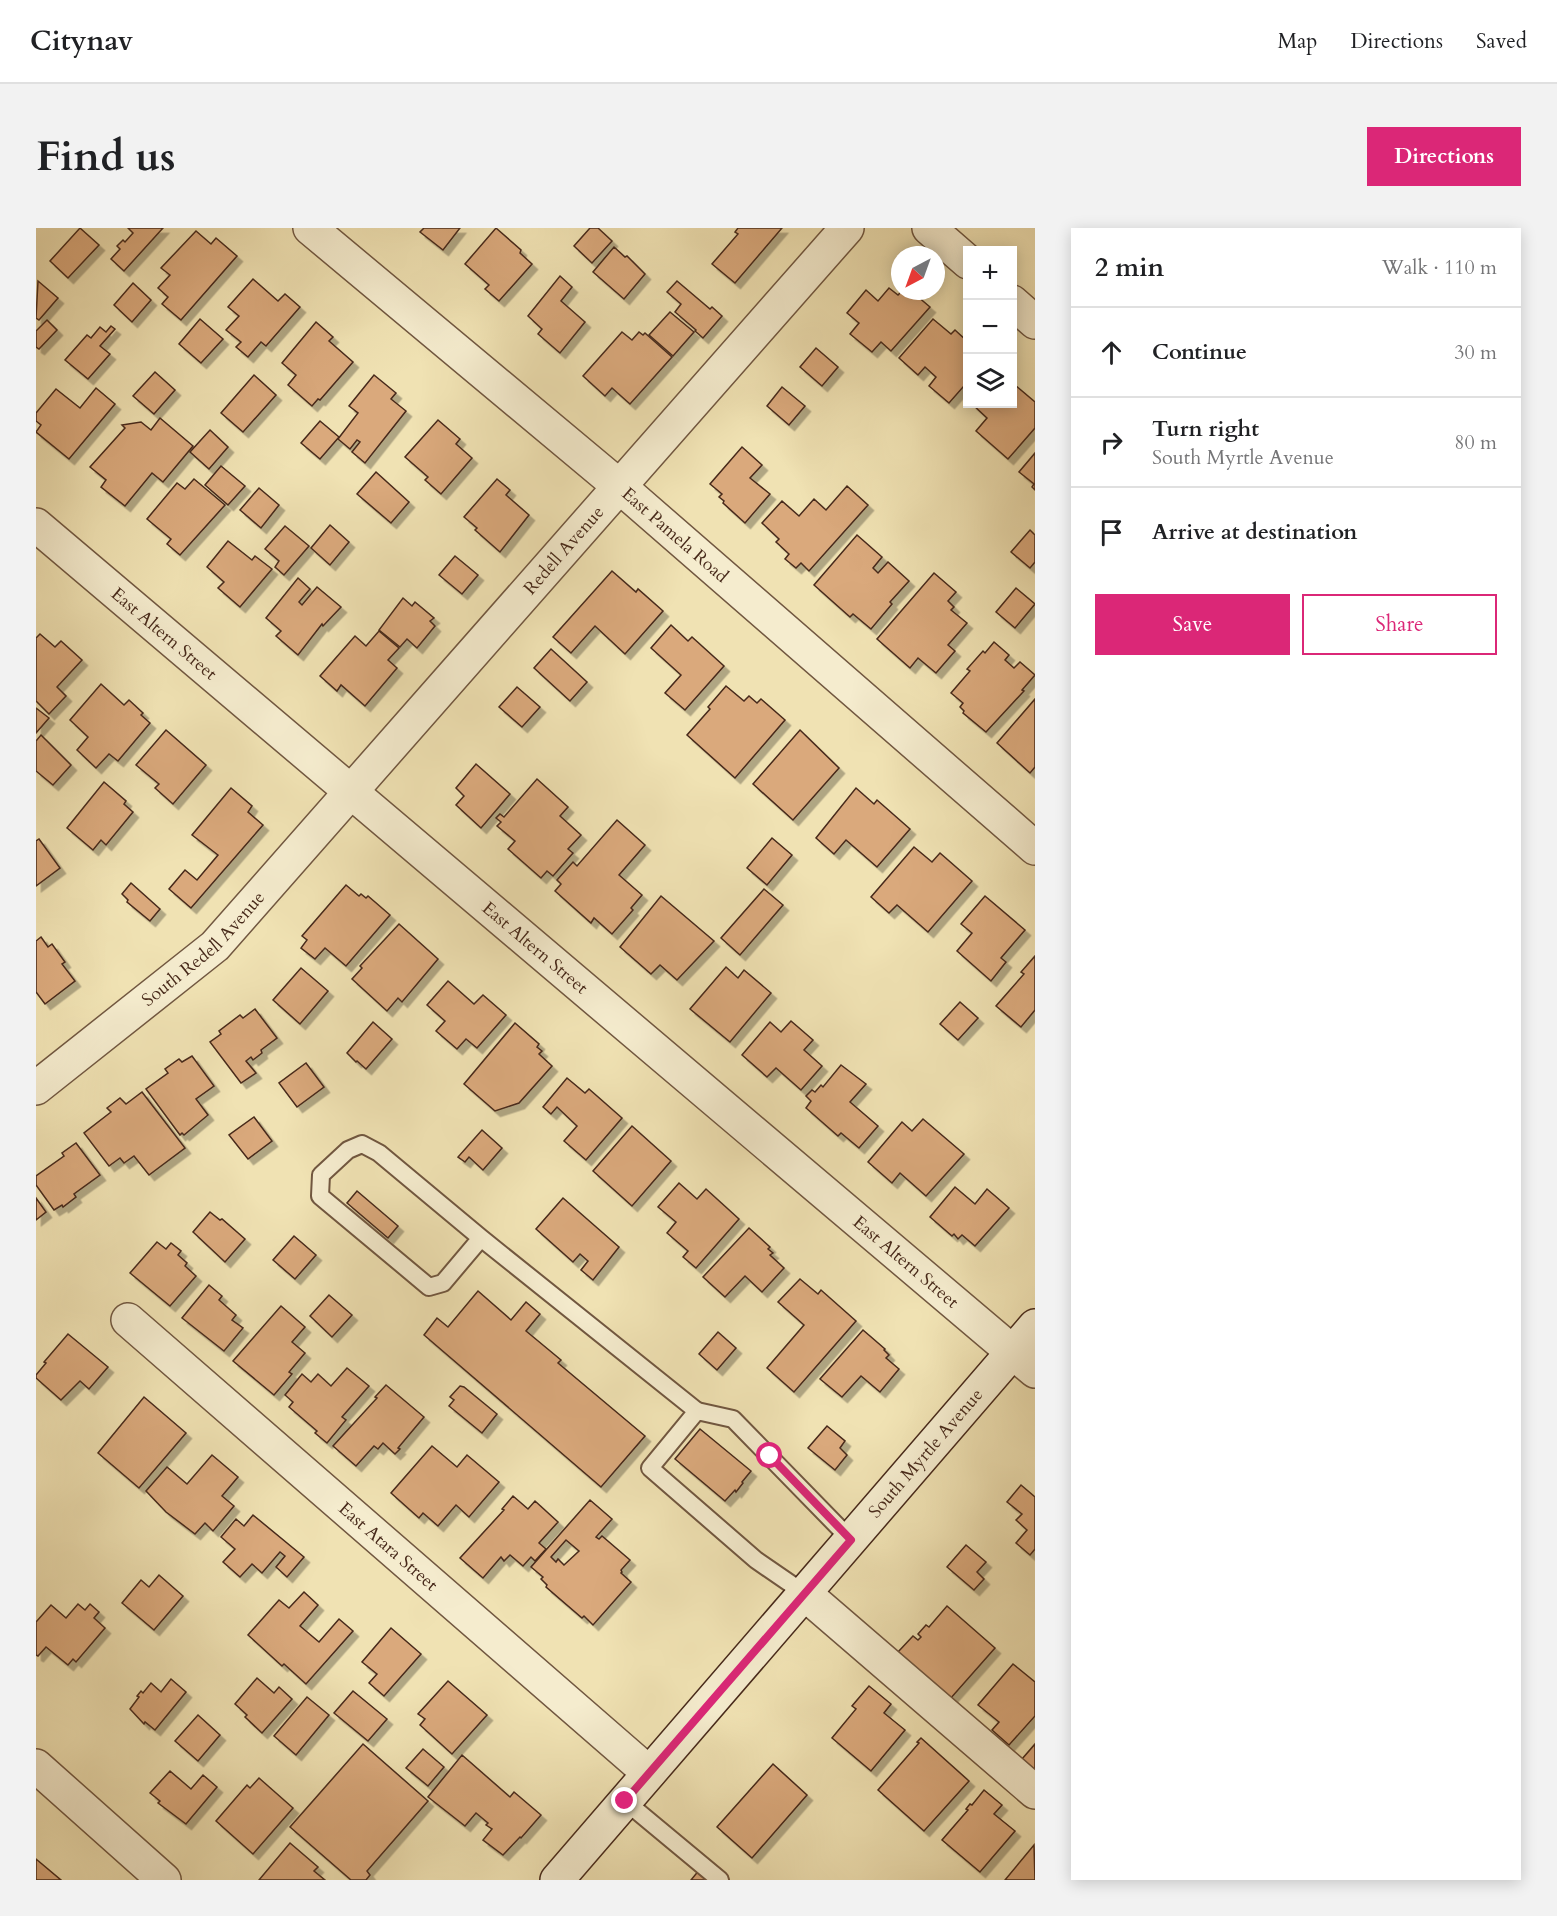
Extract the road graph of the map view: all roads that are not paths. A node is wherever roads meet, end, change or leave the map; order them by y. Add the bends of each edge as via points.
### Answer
1 (310, 228) edge
2 (848, 228) edge
3 (929, 228) edge
4 (963, 258) edge
5 (1017, 306) edge
6 (1035, 322) edge
7 (619, 486) junction
8 (36, 525) edge
9 (351, 790) junction
10 (1035, 848) edge
11 (36, 1087) edge
12 (481, 1238) junction
13 (128, 1320) dead end
14 (1035, 1326) edge
15 (1024, 1362) edge
16 (697, 1411) junction
17 (851, 1540) junction
18 (804, 1593) junction
19 (36, 1766) edge
20 (649, 1773) junction
21 (1035, 1792) edge
22 (625, 1801) junction
23 (164, 1880) edge
24 (557, 1880) edge
25 (720, 1880) edge

1 - 7 street, East Pamela Road
2 - 7 street, Redell Avenue
3 - 4 street
5 - 6 street
7 - 9 street, Redell Avenue
7 - 10 street, East Pamela Road
8 - 9 street, East Altern Street
9 - 11 street, South Redell Avenue via 215,946
9 - 15 street, East Altern Street
12 - 12 lane via 379,1153 362,1144 348,1150 321,1174 320,1196 429,1287 443,1283
12 - 16 lane
13 - 20 street, East Atara Street
14 - 15 street, South Myrtle Avenue
15 - 17 street, South Myrtle Avenue
16 - 17 lane via 733,1419
16 - 18 lane via 650,1468 756,1560
17 - 18 street, South Myrtle Avenue
18 - 20 street, South Myrtle Avenue
18 - 21 street
19 - 23 street
20 - 22 street, South Myrtle Avenue
22 - 24 street, South Myrtle Avenue
22 - 25 lane

